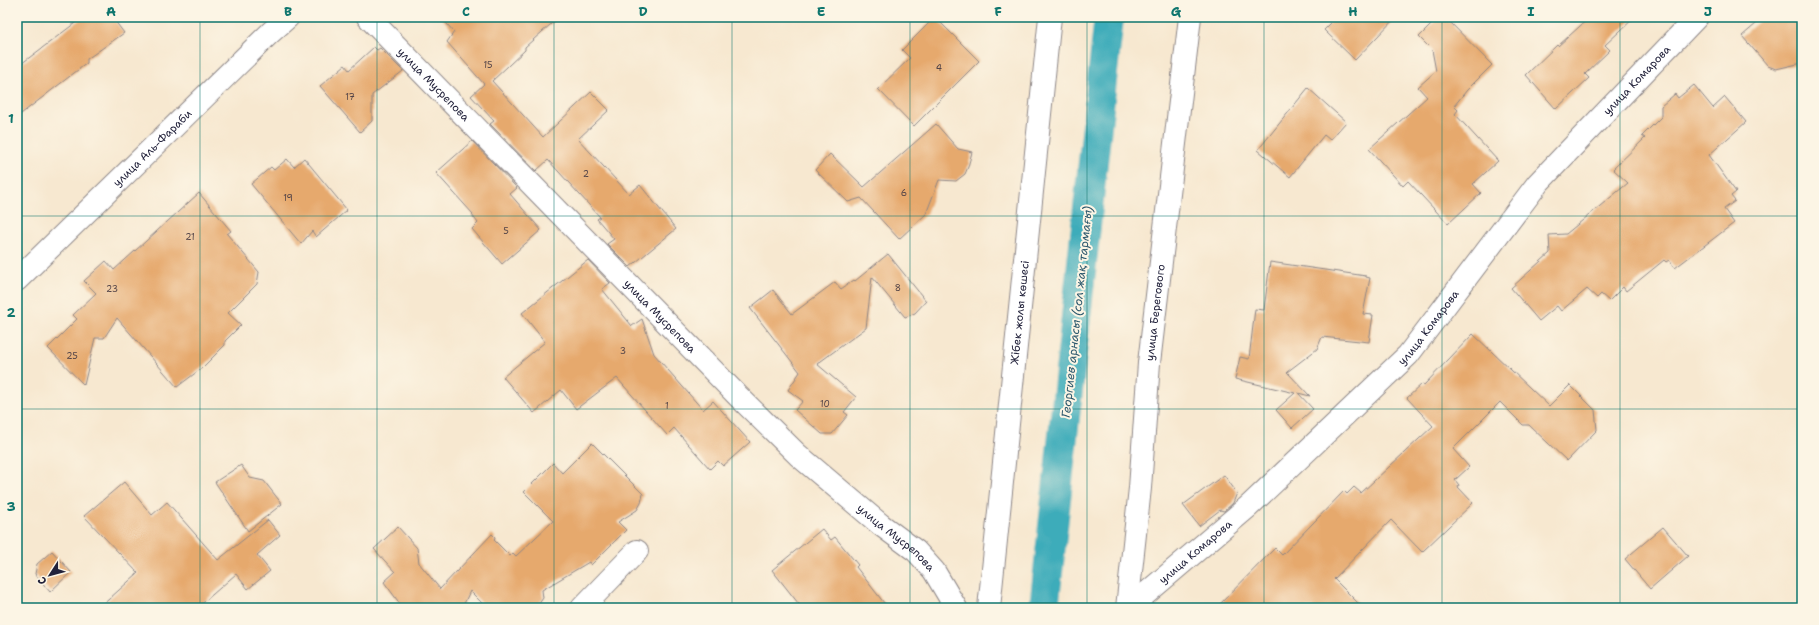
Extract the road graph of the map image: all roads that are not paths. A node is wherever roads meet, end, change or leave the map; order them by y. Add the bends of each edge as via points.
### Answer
1 (288, 17) edge
2 (368, 17) edge
3 (1050, 17) edge
4 (1190, 17) edge
5 (1697, 17) edge
6 (17, 280) edge
7 (638, 551) dead end
8 (582, 608) edge
9 (956, 608) edge
10 (989, 608) edge
11 (1128, 608) edge

1 - 6 street, улица Аль-Фараби
2 - 9 street, улица Мусрепова via 793,450 881,525 916,551 934,571
3 - 10 street, Жібек жолы көшесі
4 - 11 street, улица Берегового via 1149,363
5 - 11 street, улица Комарова via 1538,183 1408,355 1249,506
7 - 8 street

